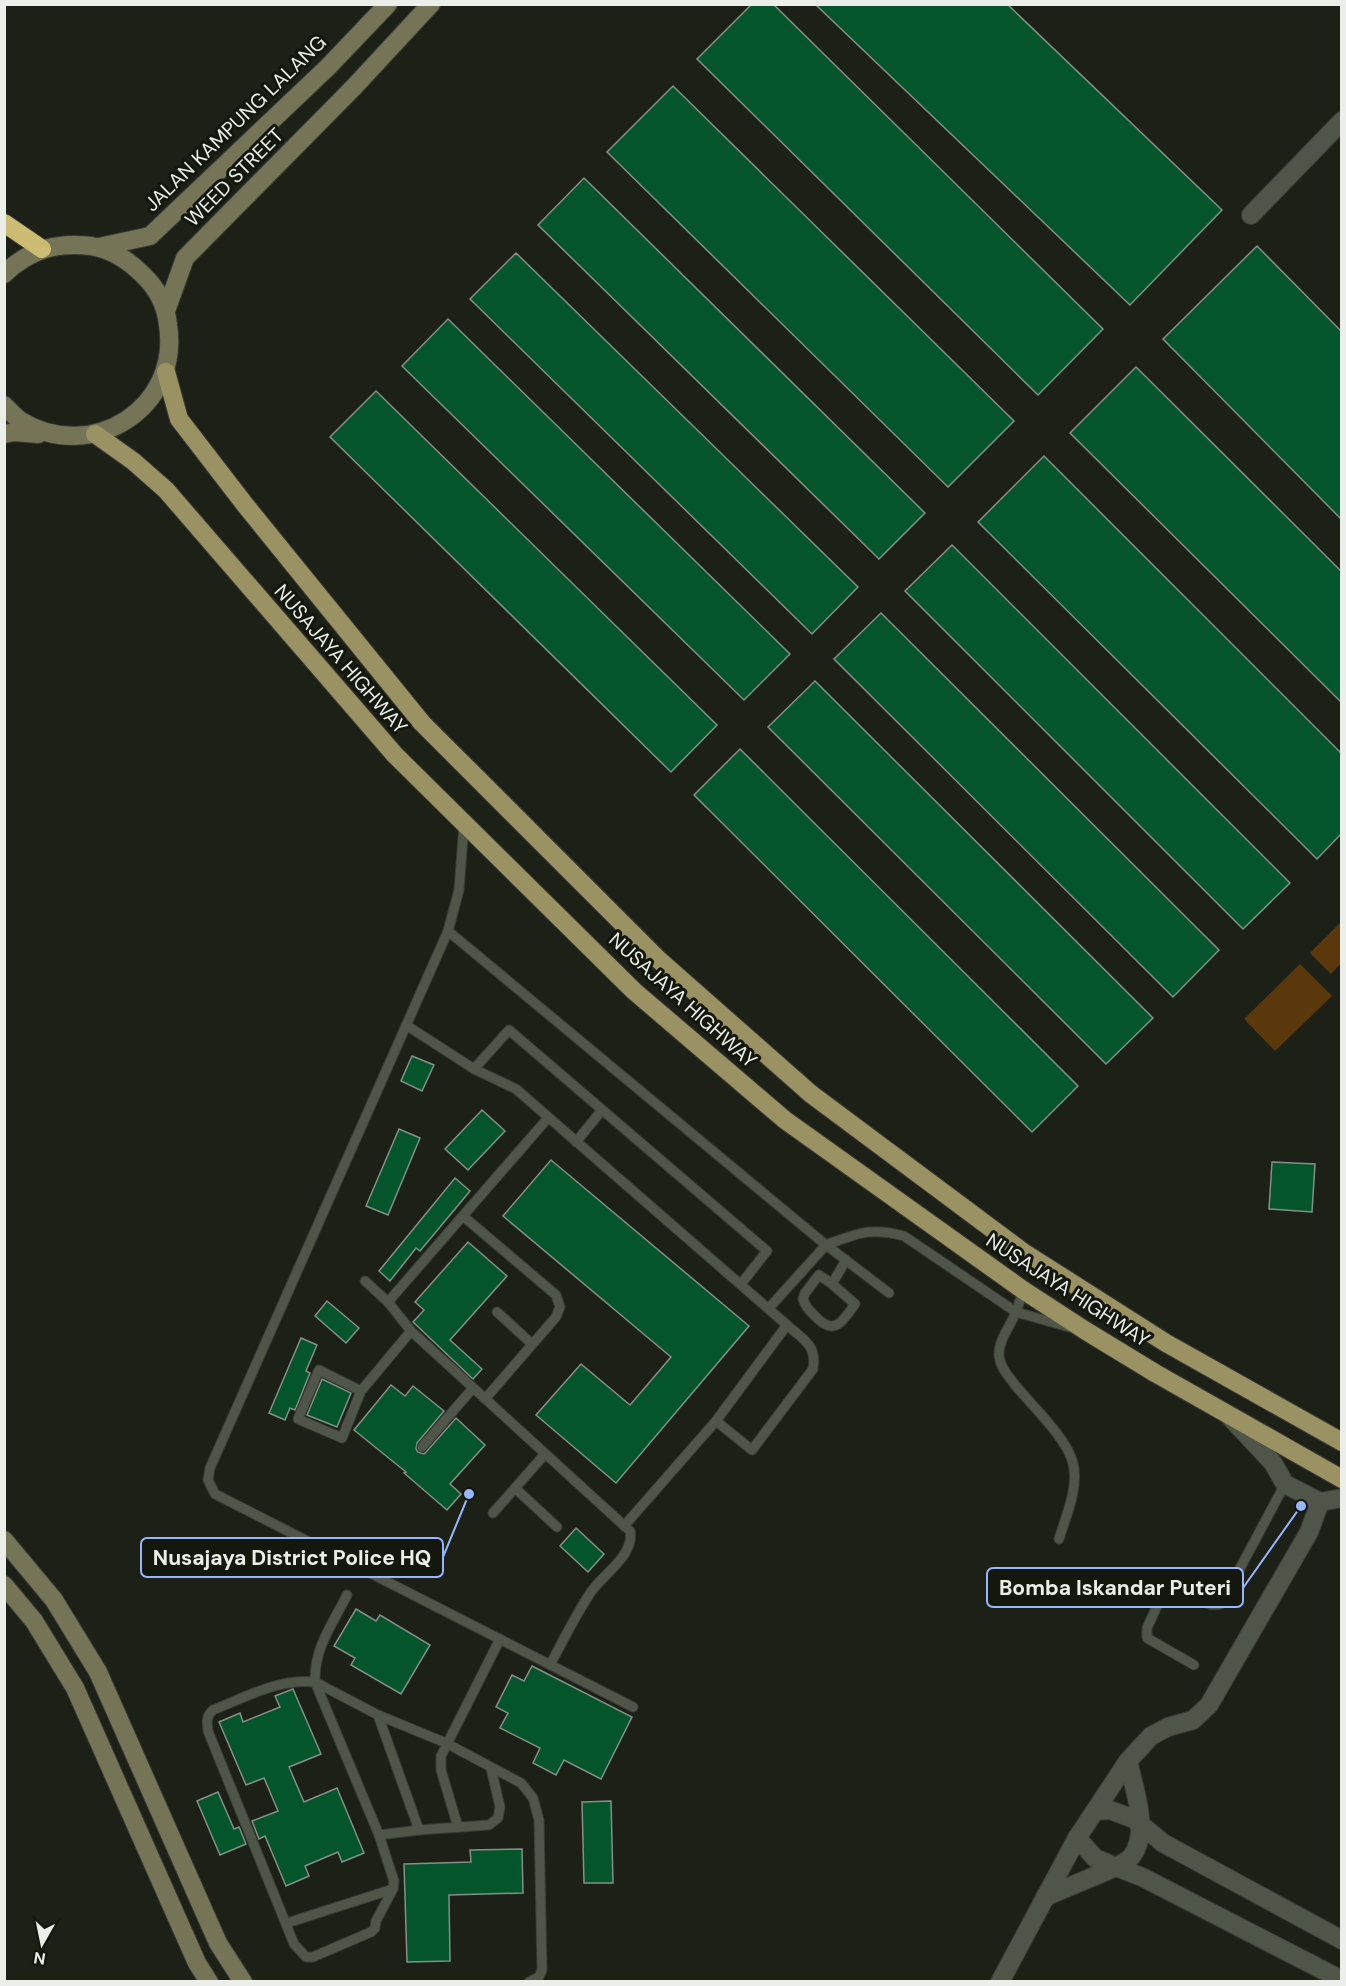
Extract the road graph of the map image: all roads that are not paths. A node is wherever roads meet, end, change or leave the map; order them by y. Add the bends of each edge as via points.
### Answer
1 (387, 4) edge
2 (431, 4) edge
3 (1341, 121) edge
4 (1251, 215) dead end
5 (4, 223) edge
6 (99, 247) junction
7 (42, 249) junction
8 (4, 274) edge
9 (166, 311) junction
10 (166, 372) junction
11 (4, 405) edge
12 (4, 434) edge
13 (55, 435) junction
14 (95, 435) junction
15 (464, 823) junction
16 (448, 931) junction
17 (406, 1025) junction
18 (474, 1069) junction
19 (602, 1110) junction
20 (548, 1118) junction
21 (576, 1142) junction
22 (463, 1216) junction
23 (826, 1245) junction
24 (846, 1260) junction
25 (365, 1281) dead end
26 (741, 1284) junction
27 (832, 1284) junction
28 (1023, 1290) junction
29 (889, 1293) dead end
30 (388, 1302) junction
31 (769, 1308) junction
32 (497, 1312) dead end
33 (1016, 1312) junction
34 (787, 1325) junction
35 (411, 1331) junction
36 (1086, 1331) junction
37 (532, 1344) junction
38 (473, 1388) junction
39 (361, 1391) junction
40 (485, 1399) junction
41 (1227, 1415) junction
42 (716, 1420) junction
43 (1341, 1442) edge
44 (422, 1446) dead end
45 (545, 1454) junction
46 (1341, 1479) edge
47 (1285, 1484) junction
48 (515, 1488) junction
49 (1341, 1498) edge
50 (1320, 1502) junction
51 (493, 1513) dead end
52 (624, 1526) junction
53 (557, 1527) dead end
54 (1059, 1539) dead end
55 (4, 1540) edge
56 (4, 1585) edge
57 (347, 1595) dead end
58 (500, 1639) junction
59 (550, 1665) junction
60 (1194, 1665) dead end
61 (315, 1682) junction
62 (633, 1707) dead end
63 (378, 1715) junction
64 (446, 1743) junction
65 (1128, 1761) junction
66 (491, 1768) junction
67 (1095, 1811) junction
68 (1141, 1824) junction
69 (458, 1827) junction
70 (419, 1830) junction
71 (379, 1835) junction
72 (1077, 1838) junction
73 (1116, 1867) junction
74 (393, 1889) junction
75 (1045, 1897) junction
76 (287, 1923) junction
77 (1341, 1940) edge
78 (1341, 1980) edge
79 (209, 1982) edge
80 (243, 1982) edge
81 (529, 1982) edge
82 (1000, 1982) edge

1 - 6 main road, JALAN KAMPUNG LALANG via 328,67 150,236
2 - 9 main road via 185,258
3 - 4 street
5 - 7 highway
6 - 7 main road via 70,244
6 - 9 main road via 129,260 152,283
7 - 8 main road
9 - 10 main road via 171,342
10 - 14 main road via 141,408 125,422
10 - 43 main road, NUSAJAYA HIGHWAY via 179,419 422,723 659,960 811,1094 1023,1252 1166,1343
11 - 13 main road via 20,420
12 - 13 main road
13 - 14 main road
14 - 15 main road, NUSAJAYA HIGHWAY via 133,460 166,490 395,755
15 - 16 lane via 459,890
15 - 28 main road, NUSAJAYA HIGHWAY via 634,991 785,1120
16 - 17 lane
16 - 23 lane
17 - 18 lane
17 - 58 lane via 208,1480 215,1494
18 - 19 lane via 509,1030
18 - 20 lane via 516,1089
19 - 21 lane
19 - 26 lane via 767,1251
20 - 21 lane
20 - 22 lane
21 - 26 lane
22 - 30 lane
22 - 37 lane via 556,1296 560,1307 556,1317
23 - 24 lane
23 - 31 lane
23 - 33 lane via 866,1231 904,1236
24 - 27 lane
24 - 29 lane
25 - 30 lane
26 - 31 lane
27 - 27 lane via 819,1275 803,1299 824,1325 836,1326 855,1304
28 - 33 lane
28 - 36 main road, NUSAJAYA HIGHWAY
30 - 35 lane
31 - 34 lane
32 - 37 lane
33 - 36 lane
33 - 54 lane via 1003,1337 998,1355 1001,1363 1026,1399 1063,1440 1073,1463 1072,1494
34 - 42 lane
34 - 42 lane via 810,1345 815,1357 813,1369 752,1450
35 - 38 lane
35 - 39 lane
36 - 41 main road, NUSAJAYA HIGHWAY
37 - 40 lane
38 - 40 lane
38 - 44 lane
39 - 39 lane via 319,1370 298,1419 342,1438
40 - 45 lane
41 - 46 main road, NUSAJAYA HIGHWAY
41 - 47 street via 1273,1463
42 - 52 lane
45 - 48 lane
45 - 52 lane
47 - 50 street
47 - 60 lane via 1221,1604 1210,1605 1178,1588 1163,1593 1146,1628 1147,1638
48 - 51 lane
48 - 53 lane
49 - 50 street
50 - 65 street via 1309,1532 1209,1705 1193,1720 1151,1736
52 - 59 lane via 632,1540 628,1548 591,1591
55 - 80 main road via 54,1600 98,1672 218,1942
56 - 79 main road via 34,1621 75,1688 197,1963
57 - 61 lane via 318,1650
58 - 59 lane
58 - 64 lane
59 - 62 lane
61 - 63 lane
61 - 71 lane
61 - 76 lane via 280,1683 213,1710 206,1720
63 - 64 lane
63 - 70 lane
64 - 66 lane
64 - 69 lane via 441,1770
65 - 67 street
65 - 68 street
66 - 69 lane via 500,1807 498,1818 489,1825
66 - 81 lane via 521,1783 533,1798 539,1820 542,1970 539,1977
67 - 68 street via 1119,1812
67 - 72 street
68 - 73 street via 1132,1856
68 - 77 street via 1163,1843
69 - 70 lane
70 - 71 lane
71 - 74 lane
72 - 73 street via 1095,1858
72 - 75 street
73 - 75 street
73 - 78 street
74 - 76 lane
74 - 76 lane via 371,1932 313,1957 298,1950
75 - 82 street

